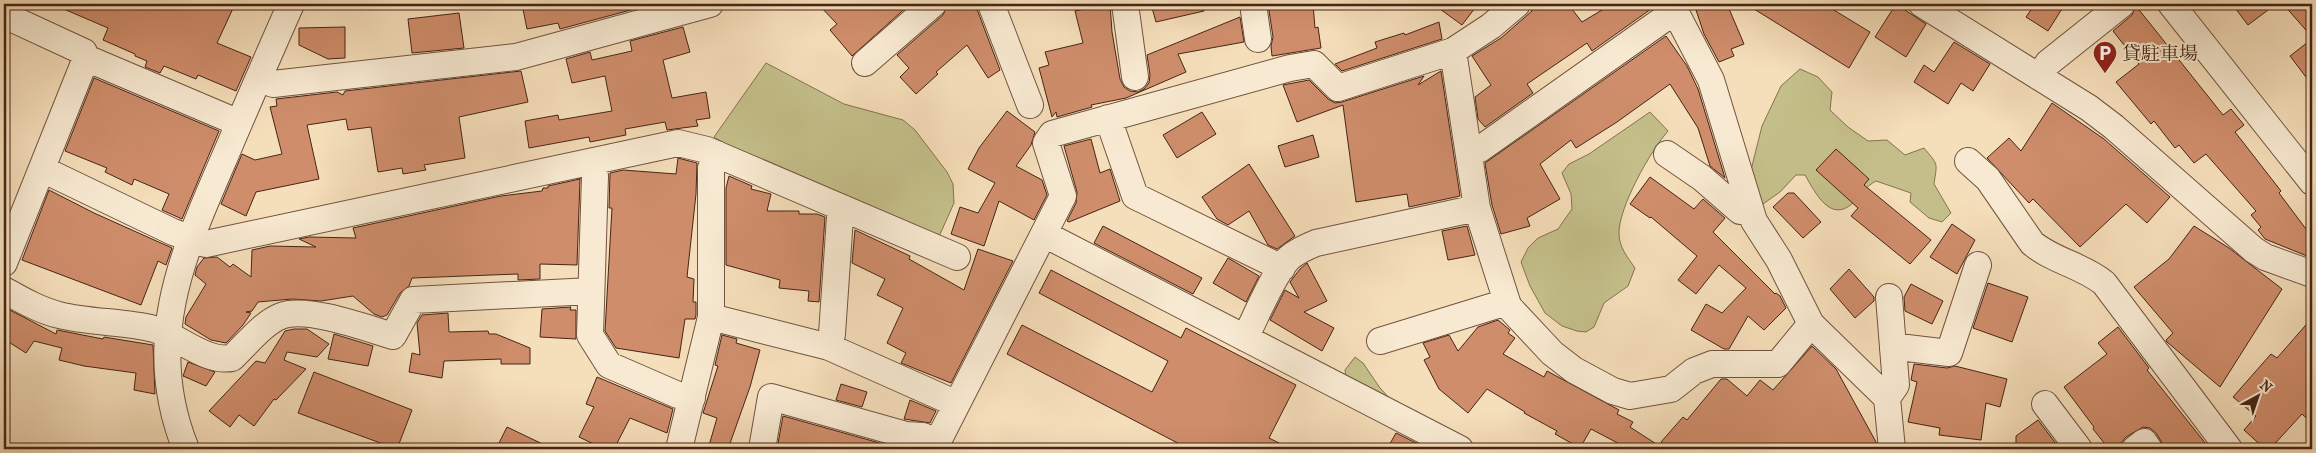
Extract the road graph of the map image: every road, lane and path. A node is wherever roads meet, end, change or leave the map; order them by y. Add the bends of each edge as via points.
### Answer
1 (290, 4) edge
2 (710, 4) edge
3 (933, 4) edge
4 (991, 4) edge
5 (1125, 4) edge
6 (1253, 4) edge
7 (1517, 4) edge
8 (1922, 4) edge
9 (2122, 4) edge
10 (2171, 4) edge
11 (1674, 8) edge
12 (4, 15) edge
13 (1258, 39) dead end
14 (1453, 51) junction
15 (86, 58) junction
16 (865, 63) dead end
17 (2039, 76) junction
18 (1135, 77) dead end
19 (259, 78) junction
20 (1030, 105) dead end
21 (1108, 118) junction
22 (239, 122) junction
23 (1469, 151) junction
24 (717, 154) junction
25 (1667, 154) dead end
26 (1968, 161) dead end
27 (592, 162) junction
28 (42, 168) junction
29 (2312, 182) edge
30 (844, 208) junction
31 (1477, 208) junction
32 (1749, 208) junction
33 (1044, 234) junction
34 (189, 238) junction
35 (957, 257) dead end
36 (4, 263) edge
37 (1978, 265) dead end
38 (1282, 268) junction
39 (2312, 274) edge
40 (4, 290) edge
41 (591, 291) junction
42 (1889, 297) dead end
43 (1507, 302) junction
44 (712, 317) junction
45 (1811, 324) junction
46 (168, 336) junction
47 (1245, 338) junction
48 (1380, 341) dead end
49 (829, 346) junction
50 (1893, 349) junction
51 (692, 398) junction
52 (1887, 398) junction
53 (957, 404) junction
54 (2045, 404) dead end
55 (935, 446) edge
56 (186, 449) edge
57 (679, 449) edge
58 (762, 449) edge
59 (1460, 449) edge
60 (1892, 449) edge
61 (2079, 449) edge
62 (2135, 449) edge
63 (2149, 449) edge
64 (2229, 449) edge

1 - 19 street
2 - 19 street via 516,57 273,84
3 - 16 street
4 - 20 street
5 - 18 street
6 - 13 street
7 - 14 street
8 - 17 street
9 - 17 street via 2048,63
10 - 29 street
11 - 23 street via 1480,149
11 - 32 street via 1711,80
12 - 15 street via 84,52
14 - 21 street via 1338,88 1314,64
14 - 23 street
15 - 22 street
15 - 28 street
17 - 39 street via 2114,127 2254,250
19 - 22 street
21 - 33 street via 1052,134 1046,143 1063,196
21 - 38 street via 1135,196
22 - 34 street
23 - 31 street
24 - 27 street via 678,143
24 - 30 street
24 - 44 street via 711,168
25 - 32 street via 1702,178 1740,211
26 - 64 street via 1988,179 2032,243 2041,251 2080,267 2104,283
27 - 34 street via 206,244
27 - 41 street via 595,176
28 - 34 street
28 - 36 street
30 - 35 street
30 - 49 street via 840,217
31 - 38 street via 1316,243 1300,249
31 - 43 street
32 - 45 street
33 - 47 street
33 - 53 street
34 - 46 street via 174,290
37 - 50 street via 1949,353
38 - 47 street
40 - 46 street via 57,315 155,330
41 - 46 street via 412,300 393,336 337,320 290,314 271,322 232,358 223,360
41 - 51 street via 590,335 608,365
42 - 50 street
43 - 45 street via 1509,308 1567,365 1613,391 1630,396 1671,389 1694,371 1712,364 1778,364
43 - 48 street
44 - 49 street
44 - 51 street
45 - 52 street
46 - 56 street via 171,393
47 - 59 street
49 - 53 street
50 - 52 street via 1896,385
51 - 57 street
52 - 60 street
53 - 55 street
54 - 61 street
55 - 58 street via 923,436 906,435 771,397
62 - 63 street via 2144,442

